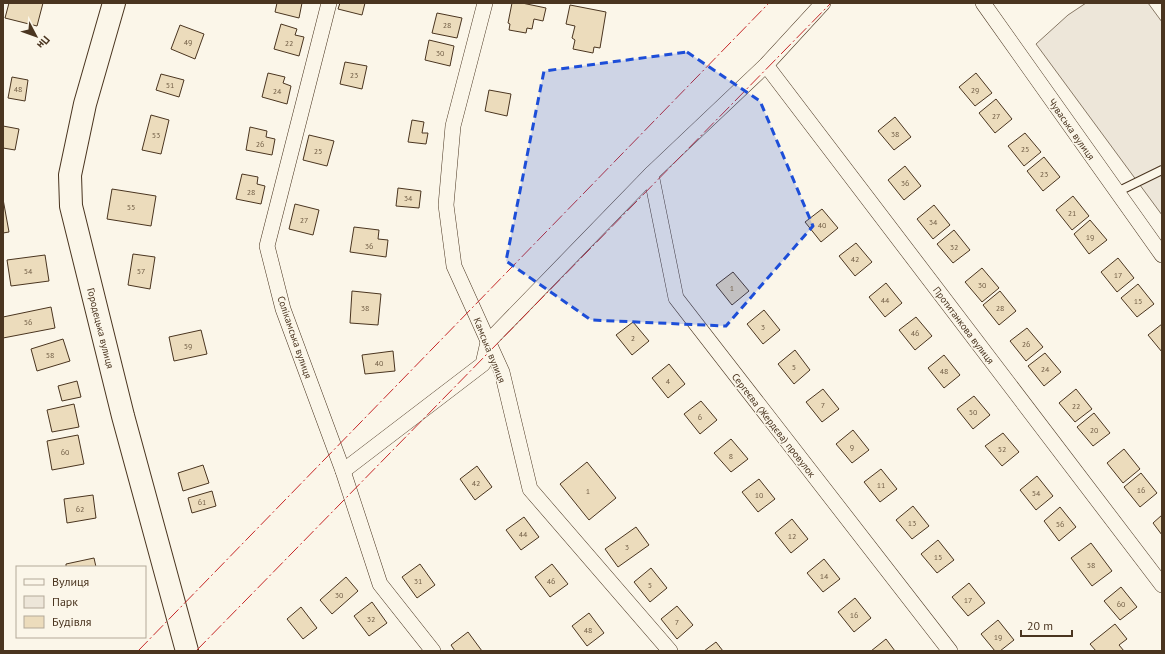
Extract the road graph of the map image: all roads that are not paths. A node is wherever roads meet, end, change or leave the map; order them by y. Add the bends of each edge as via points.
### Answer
1 (114, 3) edge
2 (329, 3) edge
3 (485, 3) edge
4 (823, 3) edge
5 (983, 3) edge
6 (766, 66) junction
7 (1162, 170) edge
8 (651, 174) junction
9 (1117, 192) junction
10 (1162, 255) edge
11 (488, 342) junction
12 (343, 471) junction
13 (1162, 585) edge
14 (187, 651) edge
15 (433, 651) edge
16 (670, 651) edge
17 (950, 651) edge

1 - 14 main road, Городецька вулиця via 85,104 70,175 72,206 123,416
2 - 12 street, Солікамська вулиця via 267,246 283,309
3 - 11 street, Камська вулиця via 453,126 446,205 454,266
4 - 6 street
5 - 9 street, Чуваська вулиця
6 - 8 street
6 - 13 street, Протитанкова вулиця
7 - 9 lane
8 - 11 street
8 - 17 street, Сергеєва (Жердєва) провулок via 676,298
9 - 10 street, Чуваська вулиця
11 - 12 street via 483,364
11 - 16 street, Камська вулиця via 502,372 530,489
12 - 15 street, Солікамська вулиця via 380,584

